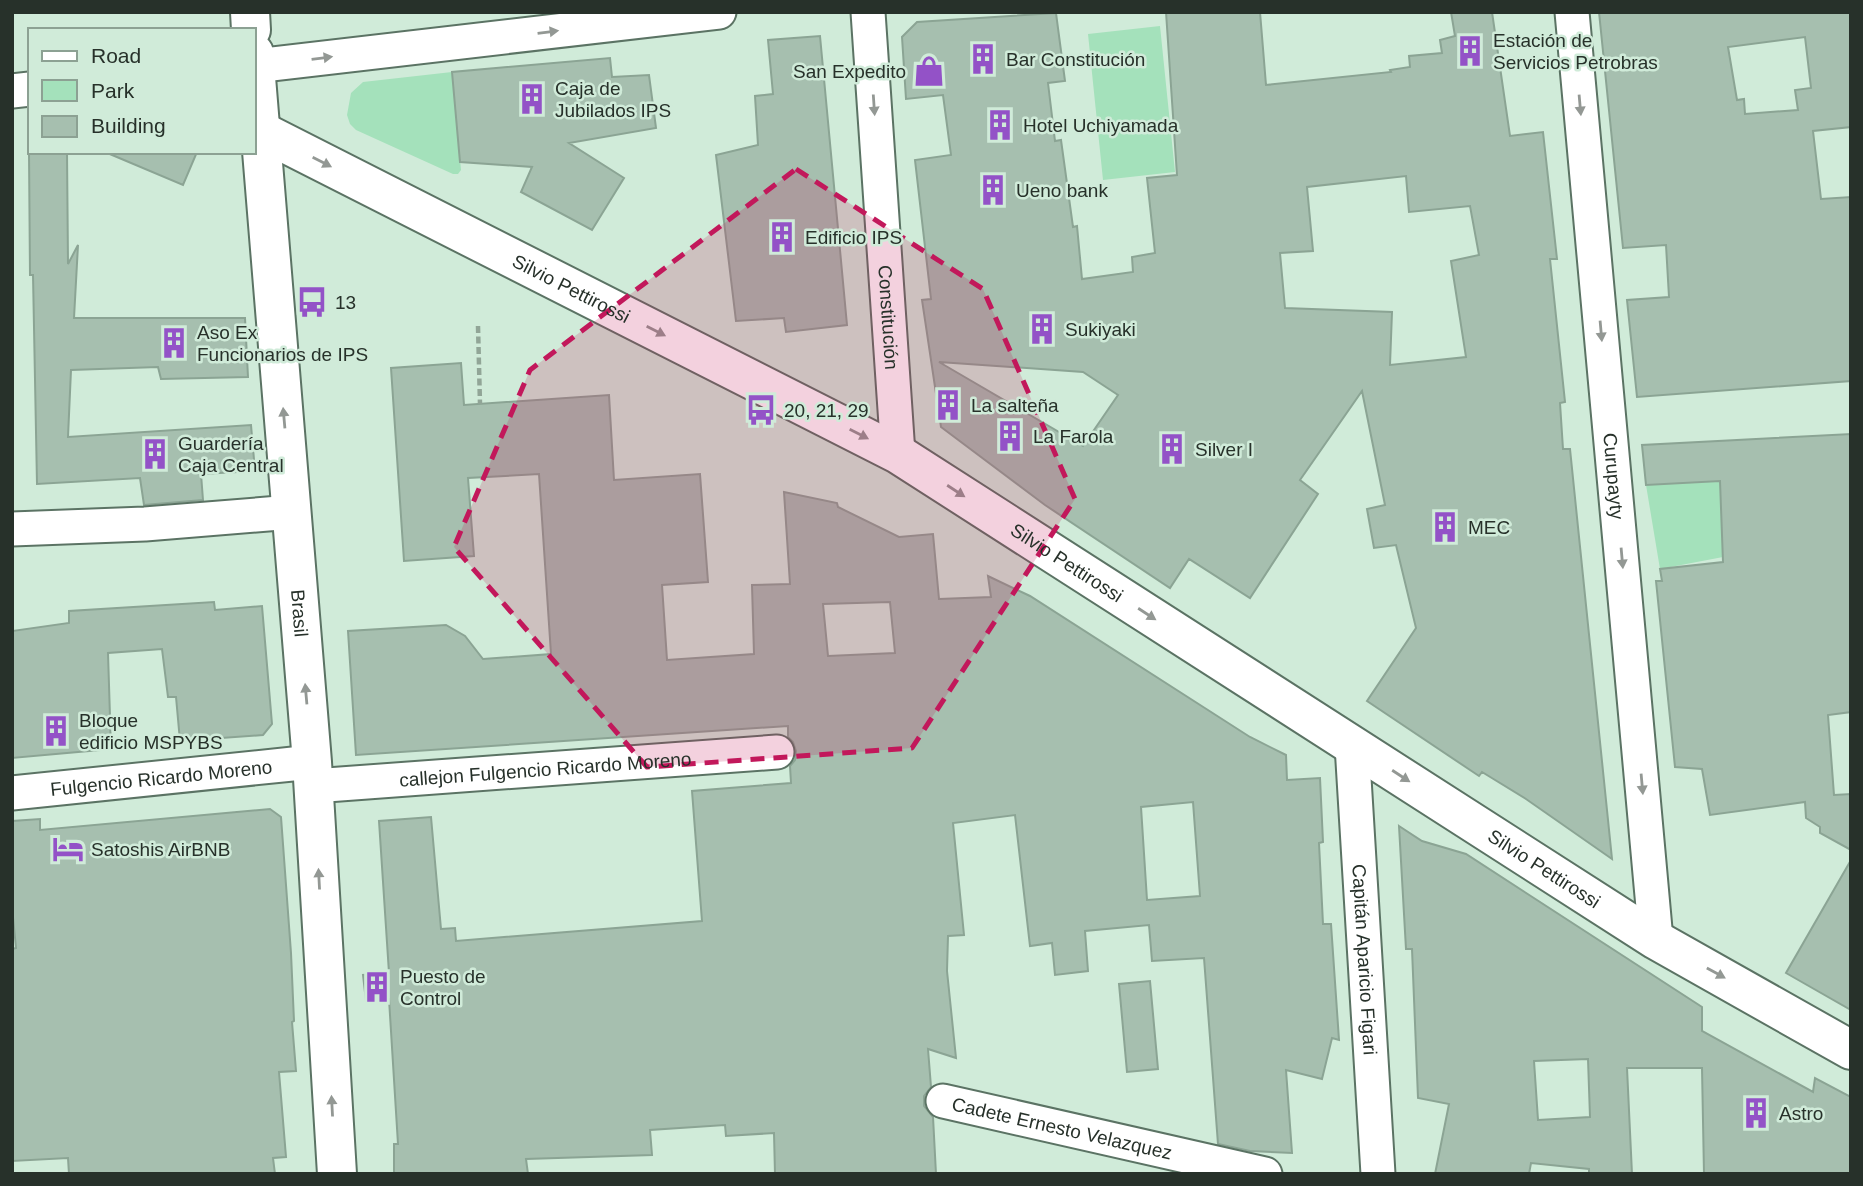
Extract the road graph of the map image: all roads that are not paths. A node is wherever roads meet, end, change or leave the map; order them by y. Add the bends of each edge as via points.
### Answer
1 (719, 12) edge
2 (868, 12) edge
3 (1572, 12) edge
4 (256, 54) edge
5 (256, 110) edge
6 (257, 129) edge
7 (898, 454) junction
8 (292, 512) junction
9 (12, 529) edge
10 (1352, 744) junction
11 (777, 752) dead end
12 (312, 774) junction
13 (12, 793) edge
14 (1656, 940) junction
15 (1851, 1050) edge
16 (943, 1101) dead end
17 (337, 1174) edge
18 (1265, 1174) edge
19 (1378, 1174) edge

4 -> 1 street
2 -> 7 street, Constitución
3 -> 14 street, Curupayty
5 - 6 main road, Brasil
6 -> 7 main road, Silvio Pettirossi
8 -> 6 main road, Brasil
7 -> 10 main road, Silvio Pettirossi
8 - 9 street
12 -> 8 main road, Brasil
10 -> 14 main road, Silvio Pettirossi
10 - 19 street, Capitán Aparicio Figari
11 - 12 street, callejon Fulgencio Ricardo Moreno
12 - 13 street, Fulgencio Ricardo Moreno
17 -> 12 main road, Brasil
14 -> 15 main road, Silvio Pettirossi
16 - 18 street, Cadete Ernesto Velazquez

